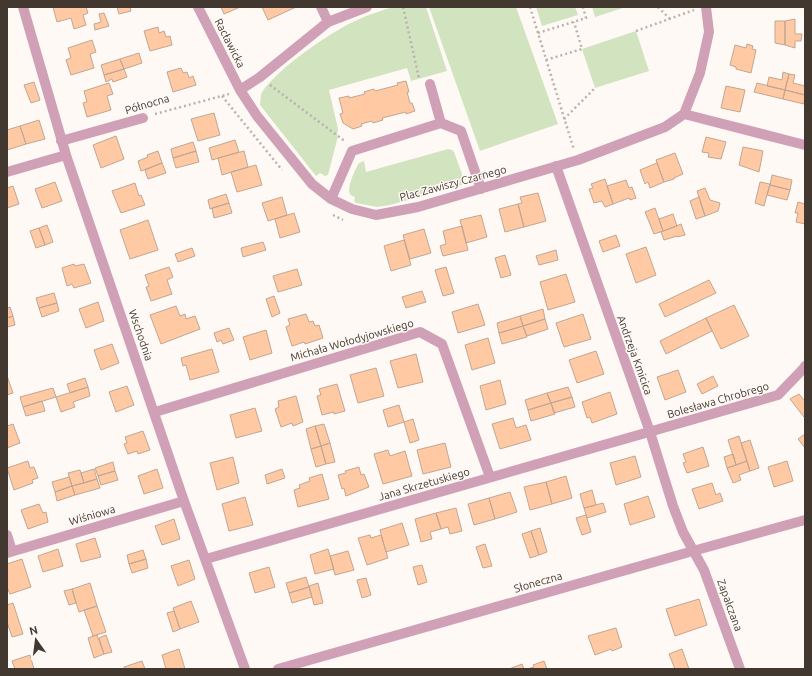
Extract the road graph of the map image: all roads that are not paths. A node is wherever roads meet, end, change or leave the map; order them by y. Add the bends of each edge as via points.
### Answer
1 (23, 7) edge
2 (198, 7) edge
3 (321, 7) edge
4 (367, 7) edge
5 (706, 7) edge
6 (328, 22) junction
7 (430, 84) road end
8 (240, 90) junction
9 (684, 114) junction
10 (142, 118) road end
11 (441, 123) junction
12 (61, 142) junction
13 (805, 145) edge
14 (66, 155) junction
15 (556, 166) junction
16 (7, 172) edge
17 (481, 189) junction
18 (331, 199) junction
19 (805, 366) edge
20 (154, 412) junction
21 (650, 432) junction
22 (490, 477) junction
23 (184, 501) junction
24 (805, 520) edge
25 (7, 535) edge
26 (693, 551) junction
27 (10, 552) edge
28 (206, 559) junction
29 (245, 669) edge
30 (278, 669) edge
31 (740, 669) edge

1 - 12 street, Wschodnia
2 - 8 street, Racławicka
3 - 6 street
4 - 6 street
5 - 9 street via 709,32 700,73
6 - 8 street
7 - 11 street
8 - 18 street, Plac Zawiszy Czarnego via 257,116 312,184
9 - 13 street
9 - 15 street, Plac Zawiszy Czarnego via 665,126
10 - 12 street, Północna
11 - 17 street via 461,131
11 - 18 street via 352,150
12 - 14 street, Wschodnia
14 - 16 street
14 - 20 street, Wschodnia
15 - 17 street, Plac Zawiszy Czarnego
15 - 21 street, Andrzeja Kmicica
17 - 18 street, Plac Zawiszy Czarnego via 418,207 376,215 352,209
19 - 21 street, Bolesława Chrobrego via 778,395
20 - 22 street, Michała Wołodyjowskiego via 420,332 442,344
20 - 23 street, Wschodnia
21 - 22 street, Jana Skrzetuskiego
21 - 26 street, Andrzeja Kmicica via 672,506
22 - 28 street, Jana Skrzetuskiego
23 - 27 street, Wiśniowa
23 - 28 street, Wschodnia
24 - 26 street, Słoneczna
25 - 27 street
26 - 30 street, Słoneczna
26 - 31 street, Zapałczana via 704,570
28 - 29 street, Wschodnia

